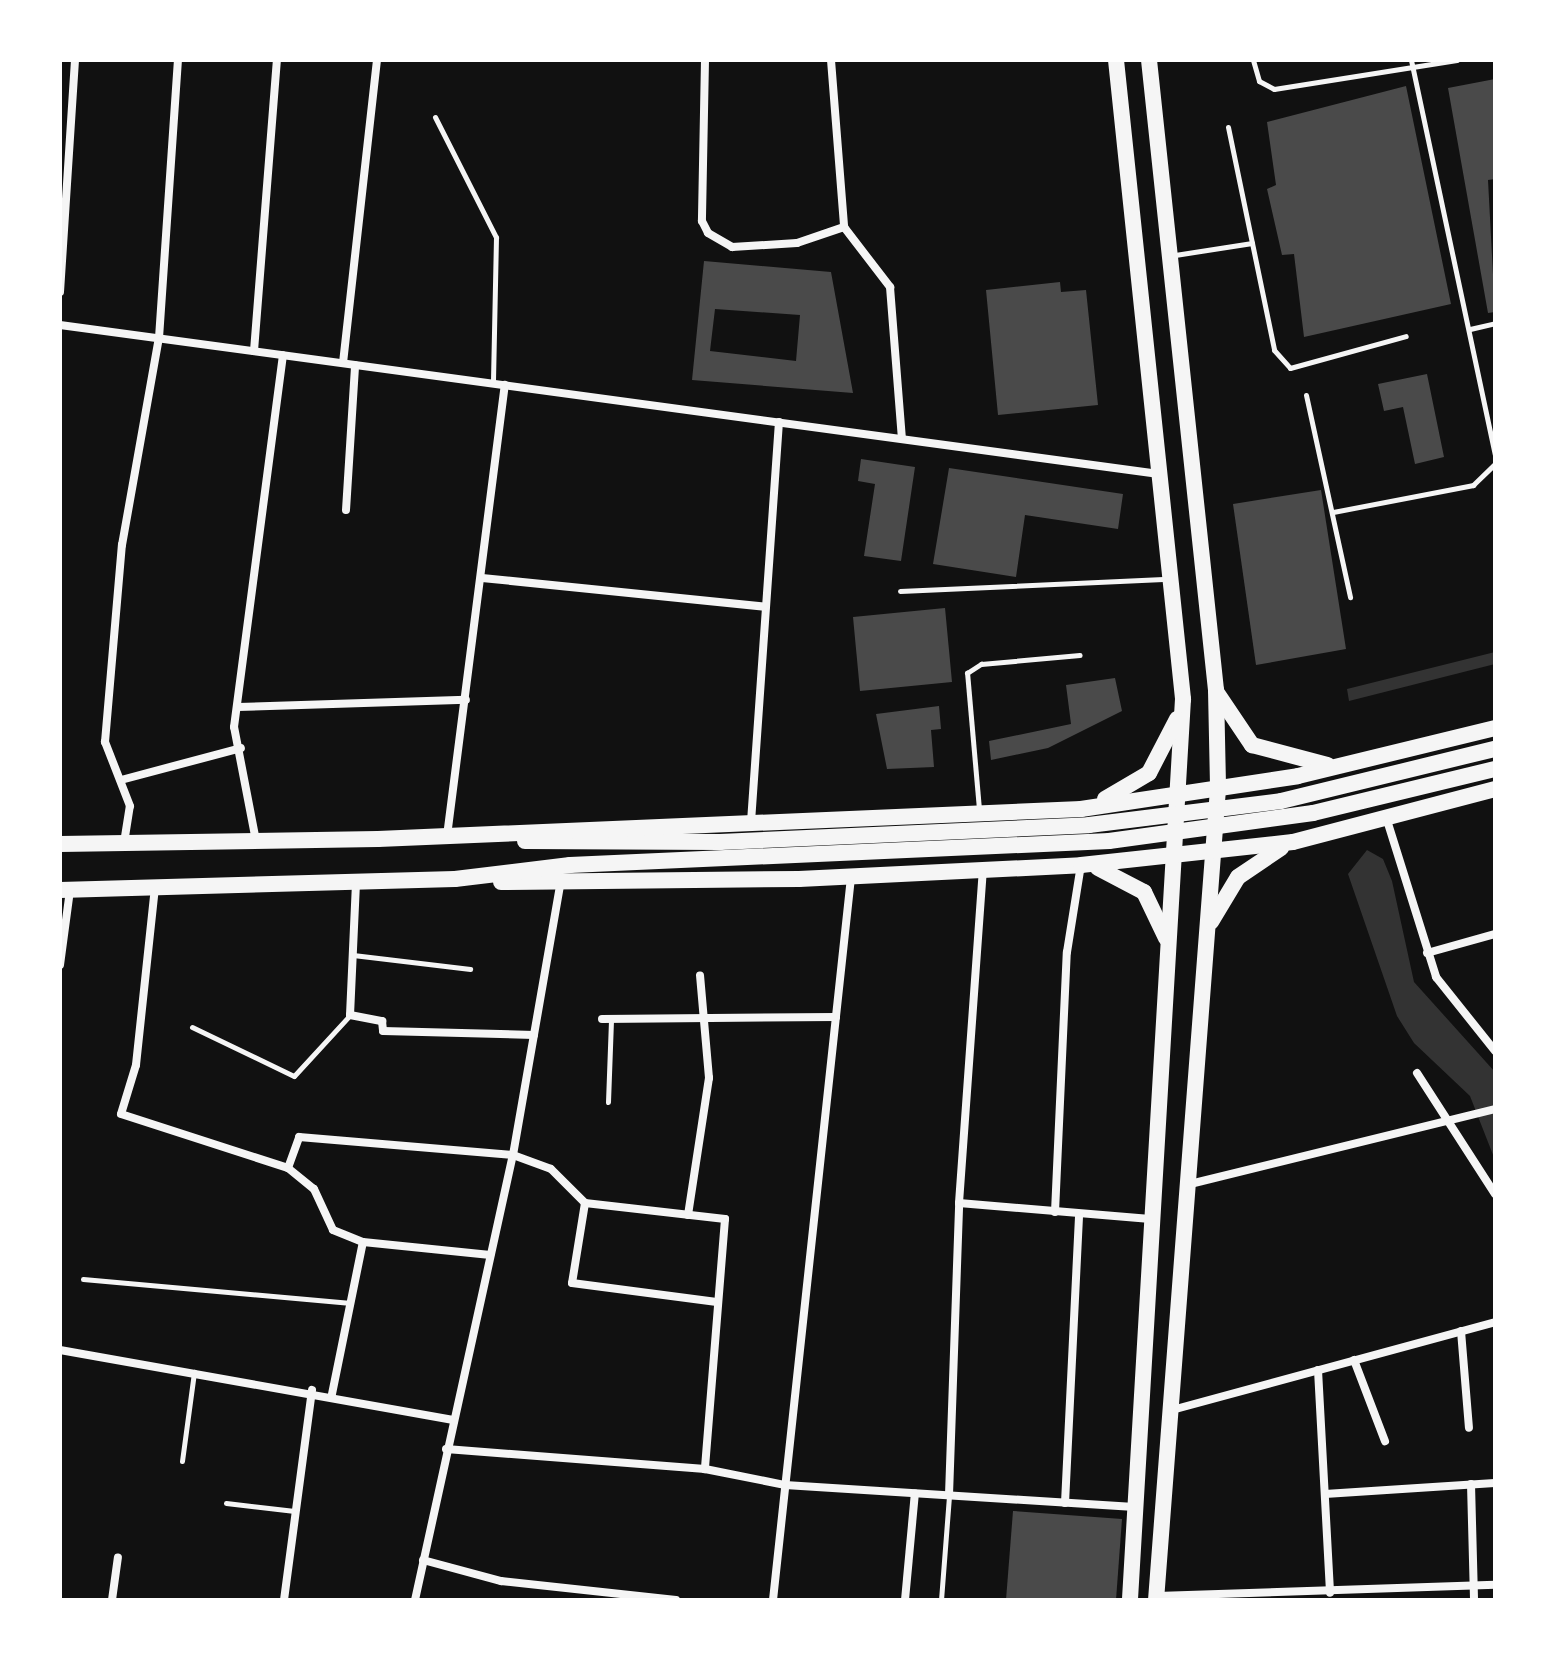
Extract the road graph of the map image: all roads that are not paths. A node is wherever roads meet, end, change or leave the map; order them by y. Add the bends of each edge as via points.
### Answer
1 (75, 60) edge
2 (178, 60) edge
3 (277, 60) edge
4 (377, 60) edge
5 (705, 60) edge
6 (831, 60) edge
7 (1116, 60) edge
8 (1149, 60) edge
9 (1253, 60) edge
10 (1411, 60) edge
11 (1457, 60) edge
12 (1414, 69) junction
13 (435, 117) dead end
14 (1228, 127) dead end
15 (844, 227) junction
16 (1252, 243) junction
17 (1170, 256) junction
18 (60, 292) edge
19 (1495, 323) edge
20 (60, 325) edge
21 (1470, 329) junction
22 (1406, 336) dead end
23 (159, 338) junction
24 (254, 351) junction
25 (283, 355) junction
26 (343, 363) junction
27 (355, 365) junction
28 (493, 384) junction
29 (505, 385) junction
30 (1306, 395) dead end
31 (779, 422) junction
32 (902, 439) junction
33 (1495, 454) edge
34 (1495, 464) edge
35 (1160, 474) junction
36 (346, 510) dead end
37 (1333, 512) junction
38 (482, 578) junction
39 (1170, 579) junction
40 (900, 591) dead end
41 (1350, 597) dead end
42 (766, 607) junction
43 (1080, 655) dead end
44 (1216, 690) junction
45 (1183, 698) junction
46 (466, 700) junction
47 (238, 707) junction
48 (1495, 728) edge
49 (241, 748) junction
50 (1495, 749) edge
51 (1336, 767) junction
52 (1495, 769) edge
53 (121, 780) junction
54 (1218, 789) junction
55 (1495, 789) edge
56 (1179, 796) junction
57 (1081, 809) junction
58 (979, 814) junction
59 (1386, 817) junction
60 (751, 822) junction
61 (447, 836) junction
62 (256, 841) junction
63 (1293, 842) junction
64 (124, 843) junction
65 (60, 844) edge
66 (1214, 851) junction
67 (1175, 856) junction
68 (1081, 865) junction
69 (983, 870) junction
70 (851, 876) junction
71 (455, 879) junction
72 (356, 883) junction
73 (560, 885) junction
74 (155, 887) junction
75 (65, 890) edge
76 (1206, 934) junction
77 (1495, 934) edge
78 (1427, 953) junction
79 (352, 955) junction
80 (1170, 955) junction
81 (60, 965) edge
82 (470, 969) dead end
83 (700, 975) dead end
84 (350, 1015) junction
85 (836, 1017) junction
86 (704, 1018) junction
87 (607, 1019) joint
88 (192, 1027) dead end
89 (534, 1035) junction
90 (1495, 1051) edge
91 (1417, 1073) dead end
92 (608, 1102) dead end
93 (1495, 1109) edge
94 (1454, 1121) junction
95 (513, 1155) junction
96 (288, 1168) junction
97 (1185, 1185) junction
98 (1495, 1194) edge
99 (585, 1203) junction
100 (959, 1203) junction
101 (1055, 1212) junction
102 (1079, 1214) junction
103 (688, 1215) junction
104 (1150, 1219) junction
105 (363, 1242) junction
106 (490, 1255) junction
107 (83, 1279) dead end
108 (717, 1302) junction
109 (351, 1303) junction
110 (1495, 1322) edge
111 (1461, 1331) junction
112 (60, 1350) edge
113 (1354, 1360) junction
114 (1318, 1370) junction
115 (194, 1372) junction
116 (312, 1390) junction
117 (332, 1394) junction
118 (1172, 1410) junction
119 (452, 1420) junction
120 (1469, 1428) dead end
121 (1385, 1441) dead end
122 (446, 1449) junction
123 (182, 1461) dead end
124 (705, 1469) junction
125 (1495, 1483) edge
126 (1471, 1484) junction
127 (785, 1485) junction
128 (915, 1493) junction
129 (1325, 1494) junction
130 (949, 1495) junction
131 (226, 1503) dead end
132 (1065, 1503) junction
133 (1134, 1507) junction
134 (296, 1511) junction
135 (118, 1557) dead end
136 (423, 1560) junction
137 (1495, 1585) edge
138 (1473, 1586) junction
139 (1410, 1589) junction
140 (1330, 1593) junction
141 (1318, 1597) edge
142 (1156, 1598) edge
143 (112, 1600) edge
144 (284, 1600) edge
145 (415, 1600) edge
146 (676, 1600) edge
147 (773, 1600) edge
148 (905, 1600) edge
149 (941, 1600) edge
150 (1130, 1600) edge
151 (1411, 1600) edge
152 (1474, 1600) edge

1 - 18 street
2 - 23 street
3 - 24 street
4 - 26 street
5 - 15 street via 702,221 708,233 732,247 797,243
6 - 15 street
7 - 35 main road
8 - 17 main road
9 - 12 lane via 1259,81 1274,89
10 - 12 lane
11 - 12 lane
12 - 21 lane
13 - 28 lane via 485,203 496,237
14 - 16 lane
15 - 32 street via 890,287
16 - 17 lane
16 - 22 lane via 1274,350 1290,368
17 - 44 main road
19 - 21 lane
20 - 23 street
21 - 33 lane
23 - 24 street
23 - 53 street via 122,545 105,742
24 - 25 street
25 - 26 street
25 - 47 street
26 - 27 street
27 - 28 street
27 - 36 street
28 - 29 street
29 - 31 street
29 - 38 street
30 - 37 lane
31 - 32 street
31 - 42 street
32 - 35 street
34 - 37 lane via 1473,485
35 - 39 main road
37 - 41 lane
38 - 42 street
38 - 46 street
39 - 40 lane
39 - 45 main road
42 - 60 street
43 - 58 lane via 981,664 967,673
44 - 51 main road via 1252,745
44 - 54 main road
45 - 56 main road
45 - 57 main road via 1149,773
46 - 47 street
46 - 61 street
47 - 49 street via 234,727
48 - 51 main road
49 - 53 street
49 - 62 street
50 - 61 main road via 1281,801 1089,825 720,842
51 - 54 main road
52 - 71 main road via 1313,813 1170,835 570,865
53 - 64 street via 130,806
54 - 56 main road
54 - 66 main road
55 - 59 main road
56 - 57 main road
56 - 67 main road
57 - 58 main road
58 - 60 main road
59 - 63 main road
59 - 78 street
60 - 61 main road
61 - 62 main road
62 - 64 main road
63 - 66 main road
63 - 76 main road via 1238,877
64 - 65 main road
66 - 67 main road
66 - 76 main road
67 - 68 main road
67 - 80 main road
68 - 69 main road
68 - 80 main road via 1117,872 1144,892 1162,920
68 - 101 street via 1067,952
69 - 70 main road
69 - 100 street
70 - 73 main road
70 - 85 street
71 - 72 main road
71 - 73 main road
72 - 74 main road
72 - 79 street
73 - 89 street
74 - 75 main road
74 - 96 street via 136,1065 121,1114
75 - 81 street
76 - 97 main road
77 - 78 street
78 - 90 street via 1436,977
79 - 82 lane
79 - 84 street
80 - 104 main road
83 - 86 street
84 - 88 lane via 294,1076
84 - 89 street via 382,1021 383,1031
85 - 86 street
85 - 127 street
86 - 87 street
86 - 103 street via 709,1078
87 - 92 lane
89 - 95 street
91 - 94 street
93 - 94 street
94 - 97 street
94 - 98 street
95 - 96 street via 299,1137
95 - 99 street via 551,1169
95 - 106 street
96 - 105 street via 314,1189 333,1230
97 - 118 main road
99 - 103 street
99 - 108 street via 572,1283
100 - 101 street
100 - 130 street
101 - 102 street
102 - 104 street
102 - 132 street
103 - 108 street via 725,1219
104 - 133 main road
105 - 106 street
105 - 109 street
106 - 119 street
107 - 109 lane
108 - 124 street
109 - 117 street
110 - 111 street
111 - 113 street
111 - 120 street
112 - 115 street
113 - 114 street
113 - 121 street
114 - 118 street
114 - 129 street
115 - 116 street
115 - 123 lane
116 - 117 street
116 - 134 street
117 - 119 street
118 - 142 main road
119 - 122 street
122 - 124 street
122 - 136 street
124 - 127 street
125 - 126 street
126 - 129 street
126 - 138 street
127 - 128 street
127 - 147 street
128 - 130 street
128 - 148 street
129 - 140 street
130 - 132 street
130 - 149 lane
131 - 134 lane
132 - 133 street
133 - 150 main road
134 - 144 street
135 - 143 street
136 - 145 street
136 - 146 street via 501,1581
137 - 138 street
138 - 139 street
138 - 152 street
139 - 140 street
139 - 151 street
140 - 141 street
141 - 142 street

